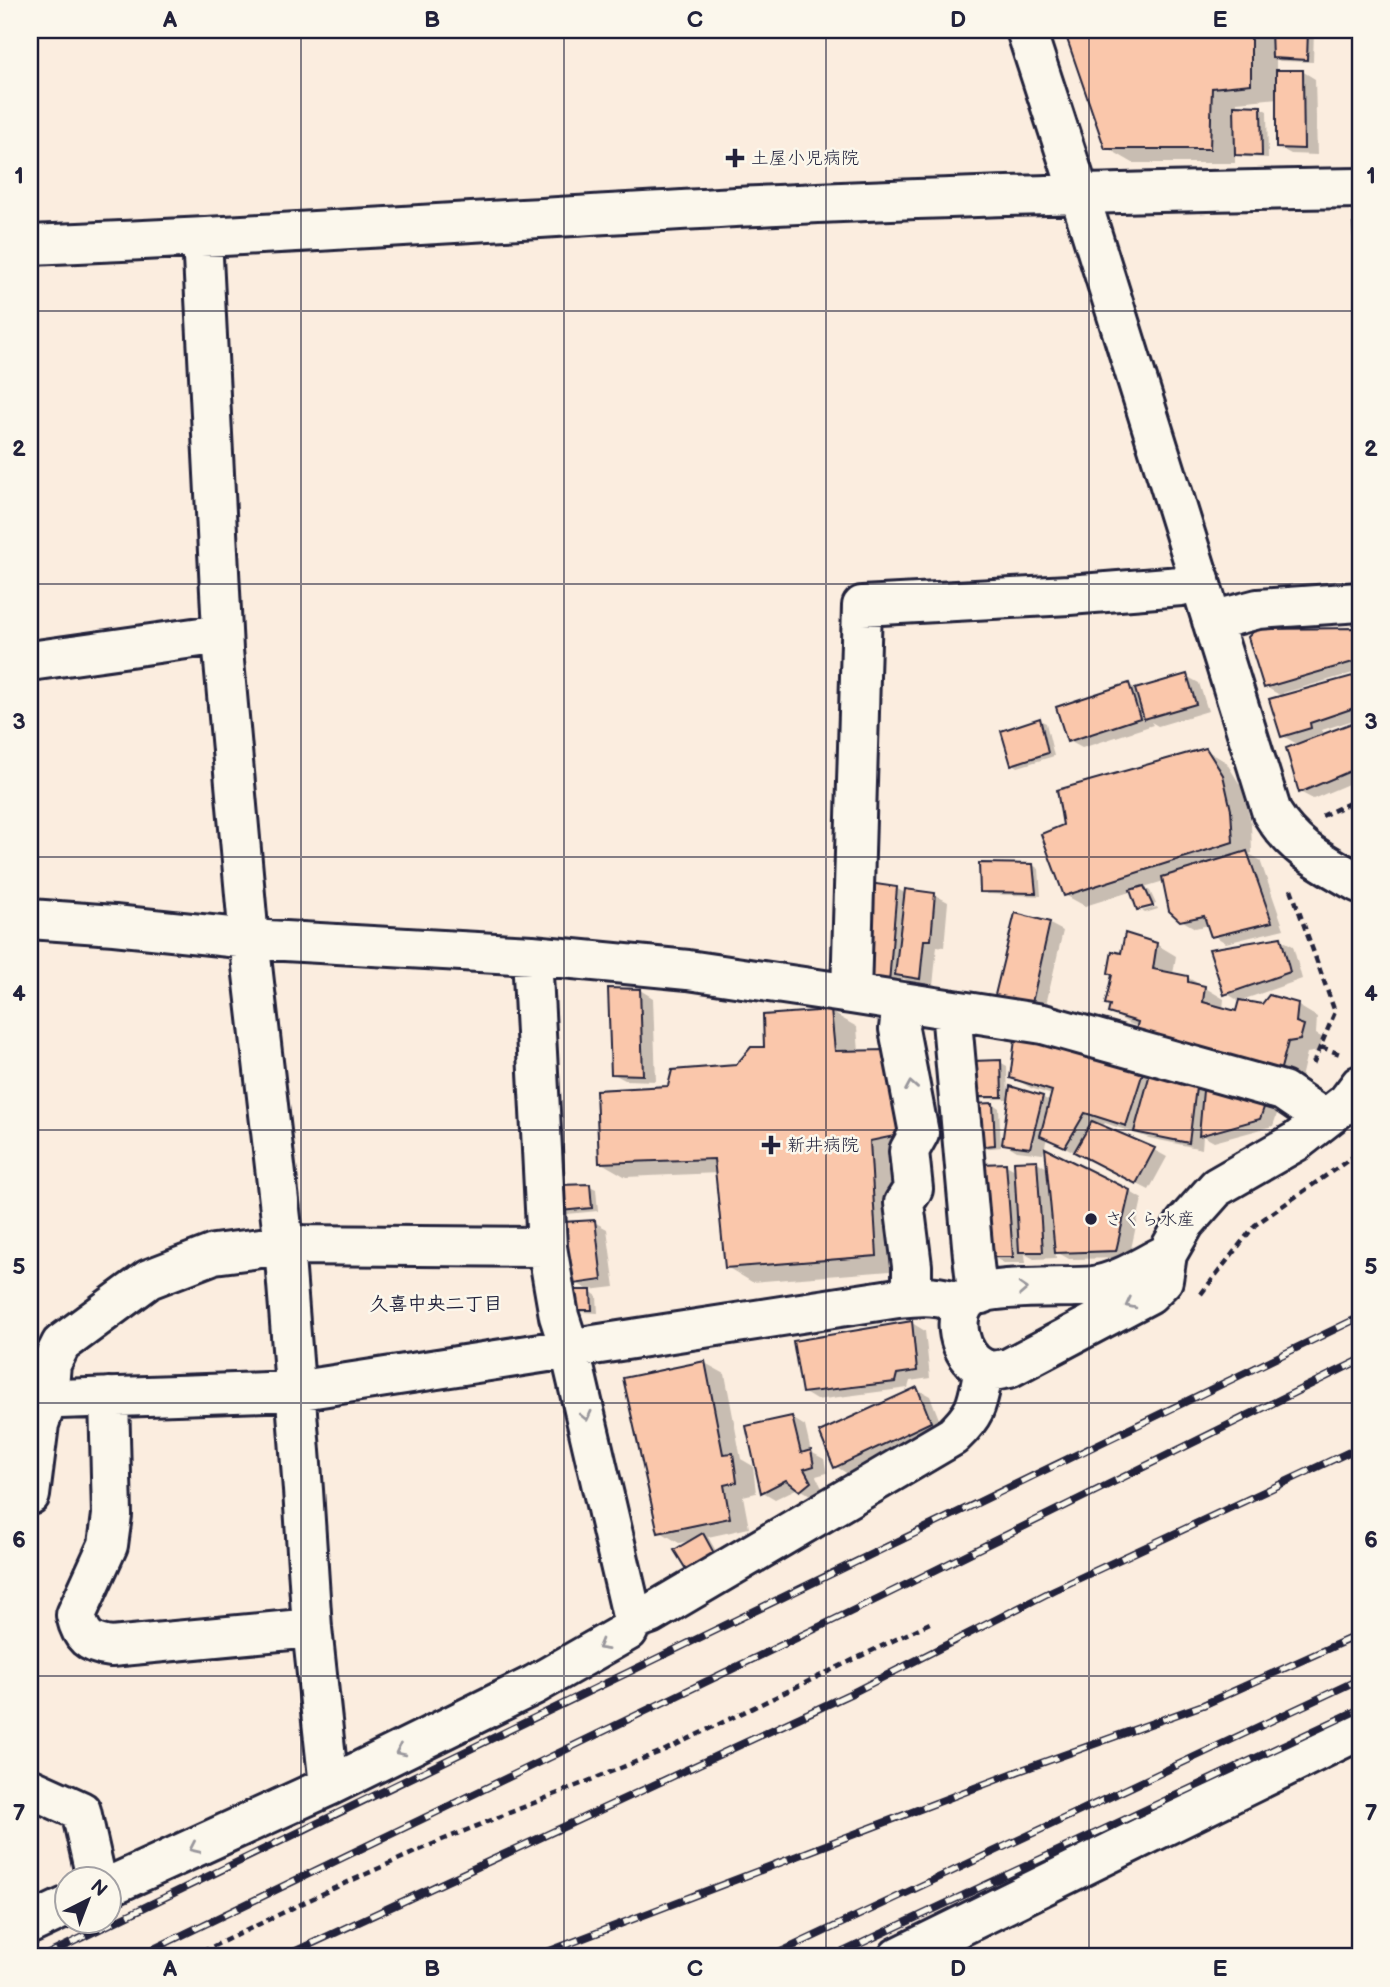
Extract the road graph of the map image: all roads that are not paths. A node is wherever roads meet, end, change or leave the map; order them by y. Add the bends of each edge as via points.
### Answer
1 (1026, 30) edge
2 (1360, 188) edge
3 (1079, 193) junction
4 (202, 239) junction
5 (30, 245) edge
6 (1200, 579) junction
7 (1360, 602) edge
8 (1212, 621) junction
9 (222, 635) junction
10 (30, 661) edge
11 (1360, 894) edge
12 (30, 919) edge
13 (250, 939) junction
14 (532, 955) junction
15 (851, 994) junction
16 (902, 1002) junction
17 (951, 1010) junction
18 (1360, 1085) edge
19 (1324, 1119) junction
20 (284, 1245) junction
21 (547, 1247) junction
22 (1167, 1254) junction
23 (912, 1296) junction
24 (973, 1299) junction
25 (570, 1350) junction
26 (984, 1369) junction
27 (295, 1391) junction
28 (108, 1397) junction
29 (39, 1399) edge
30 (30, 1495) edge
31 (633, 1620) junction
32 (312, 1628) junction
33 (1360, 1730) edge
34 (328, 1786) junction
35 (30, 1788) edge
36 (93, 1864) edge
37 (122, 1881) edge
38 (52, 1914) edge
39 (30, 1924) edge
40 (898, 1957) edge

1 - 3 street
2 - 3 street
3 - 4 street via 817,203
3 - 6 street
4 - 5 street
4 - 9 street
6 - 8 street
6 - 15 street via 1181,586 1069,595 862,606
7 - 8 street via 1258,608
8 - 11 street via 1272,813 1283,831
9 - 10 street
9 - 13 street
12 - 13 street
13 - 14 street
13 - 20 street
14 - 15 street via 688,970
14 - 21 street
15 - 16 street
16 - 17 street
23 -> 16 street via 904,1203 913,1189 909,1150 919,1133 899,1029
17 - 19 street via 1043,1024 1283,1091
17 - 24 street via 976,1282
18 - 19 street
19 - 22 street via 1297,1141 1217,1187 1185,1223
20 - 21 street
20 - 27 street
20 - 29 street via 214,1254 149,1279 61,1344
21 - 25 street
24 -> 22 street via 1000,1290 1095,1286
22 -> 26 street via 1163,1280 1149,1294 1009,1368
23 - 24 street
23 - 25 street
24 - 26 street via 957,1319 964,1351
25 - 27 street
25 -> 31 street
26 - 31 street via 976,1408 953,1436
27 - 28 street
27 - 32 street
28 - 29 street
28 - 32 street via 112,1515 108,1545 76,1615 85,1636 95,1645 111,1647
29 - 30 street
31 -> 34 street via 628,1631 534,1685
32 - 34 street
33 - 40 street
34 -> 37 street
35 - 36 street via 81,1811
38 - 39 street

